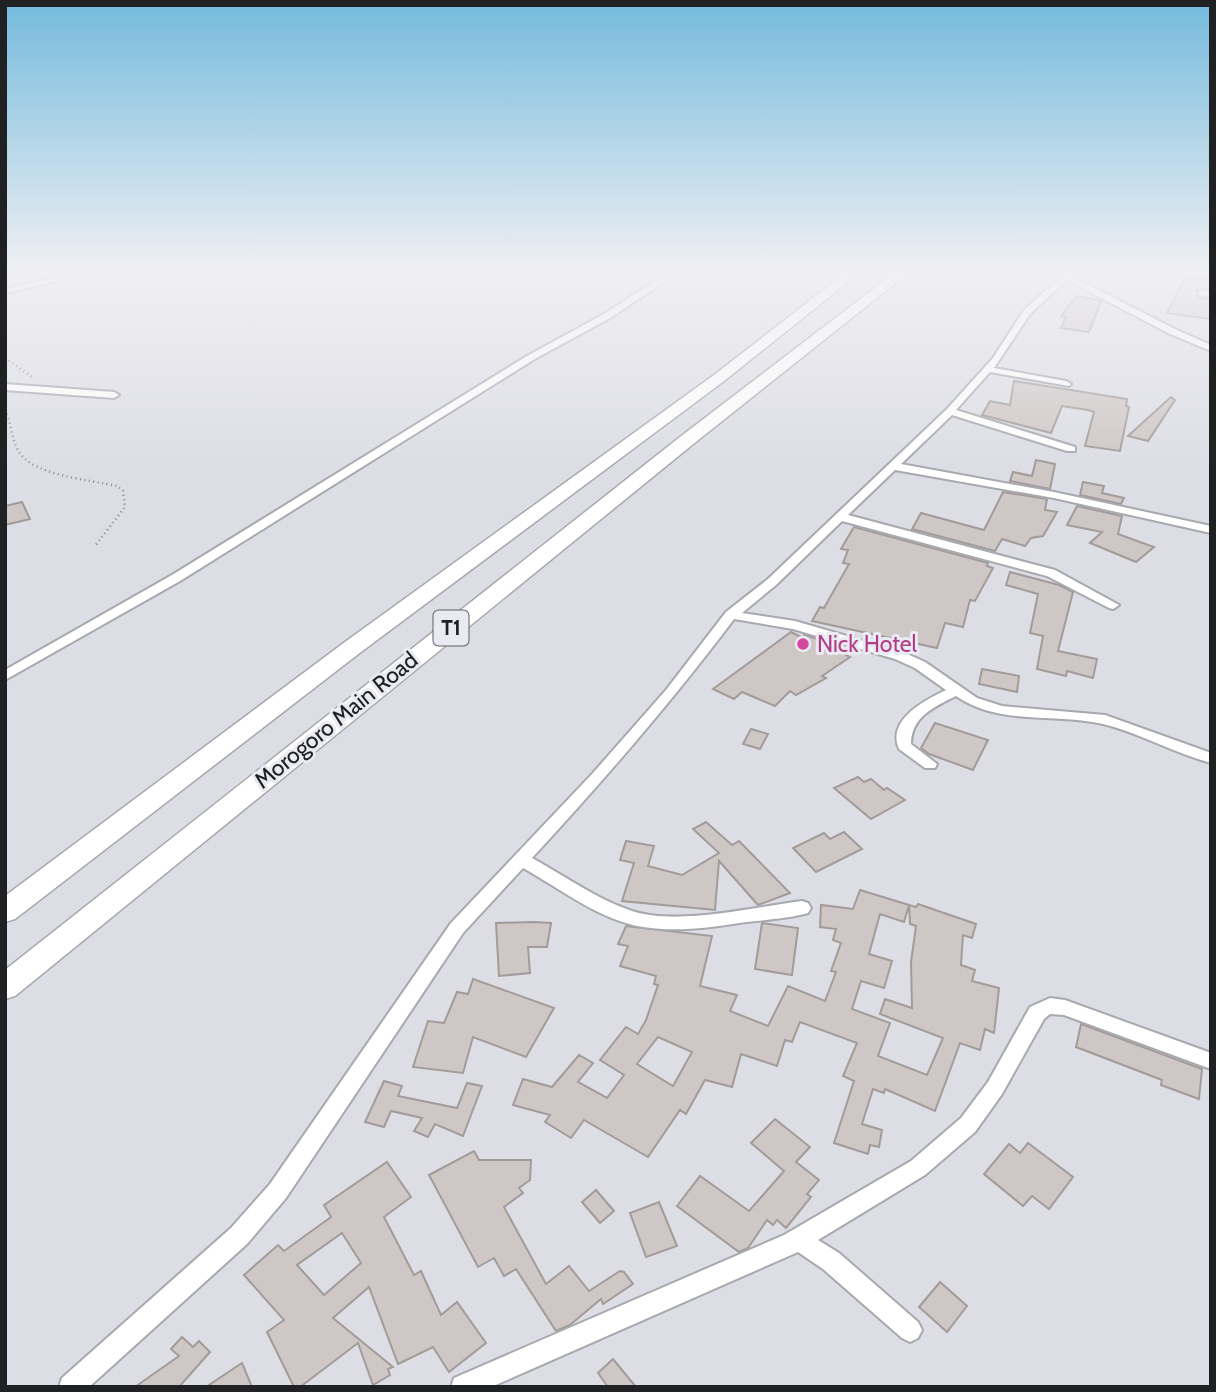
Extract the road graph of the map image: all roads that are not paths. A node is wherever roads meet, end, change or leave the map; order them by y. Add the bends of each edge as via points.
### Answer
1 (565, 339) edge
2 (769, 339) edge
3 (817, 339) edge
4 (1008, 339) edge
5 (1186, 339) edge
6 (1211, 348) edge
7 (987, 369) junction
8 (1066, 384) dead end
9 (5, 387) edge
10 (114, 395) dead end
11 (950, 411) junction
12 (1071, 449) dead end
13 (893, 466) junction
14 (841, 517) junction
15 (1211, 530) edge
16 (1113, 605) dead end
17 (731, 615) junction
18 (5, 676) edge
19 (956, 691) junction
20 (1211, 758) edge
21 (930, 764) dead end
22 (520, 859) junction
23 (802, 908) dead end
24 (5, 911) edge
25 (5, 988) edge
26 (1211, 1061) edge
27 (798, 1239) junction
28 (910, 1330) dead end
29 (71, 1387) edge
30 (463, 1387) edge

1 - 18 street via 176,578
2 - 24 highway, Morogoro Main Road / T1
3 - 25 highway, Morogoro Main Road / T1
4 - 7 street
5 - 6 street
7 - 8 street
7 - 11 street
9 - 10 street
11 - 12 street
11 - 13 street
13 - 14 street
13 - 15 street
14 - 16 street via 1051,573
14 - 17 street
17 - 19 street via 795,625 889,653 920,665
17 - 22 street via 598,778
19 - 20 street via 972,702 1001,710 1105,720
19 - 21 street via 908,721 904,746
22 - 23 street via 611,910 641,920 705,919
22 - 29 street via 457,929 278,1191 239,1236
26 - 27 street via 1065,1008 1043,1007 968,1125 918,1168
27 - 28 street via 831,1261
27 - 30 street

